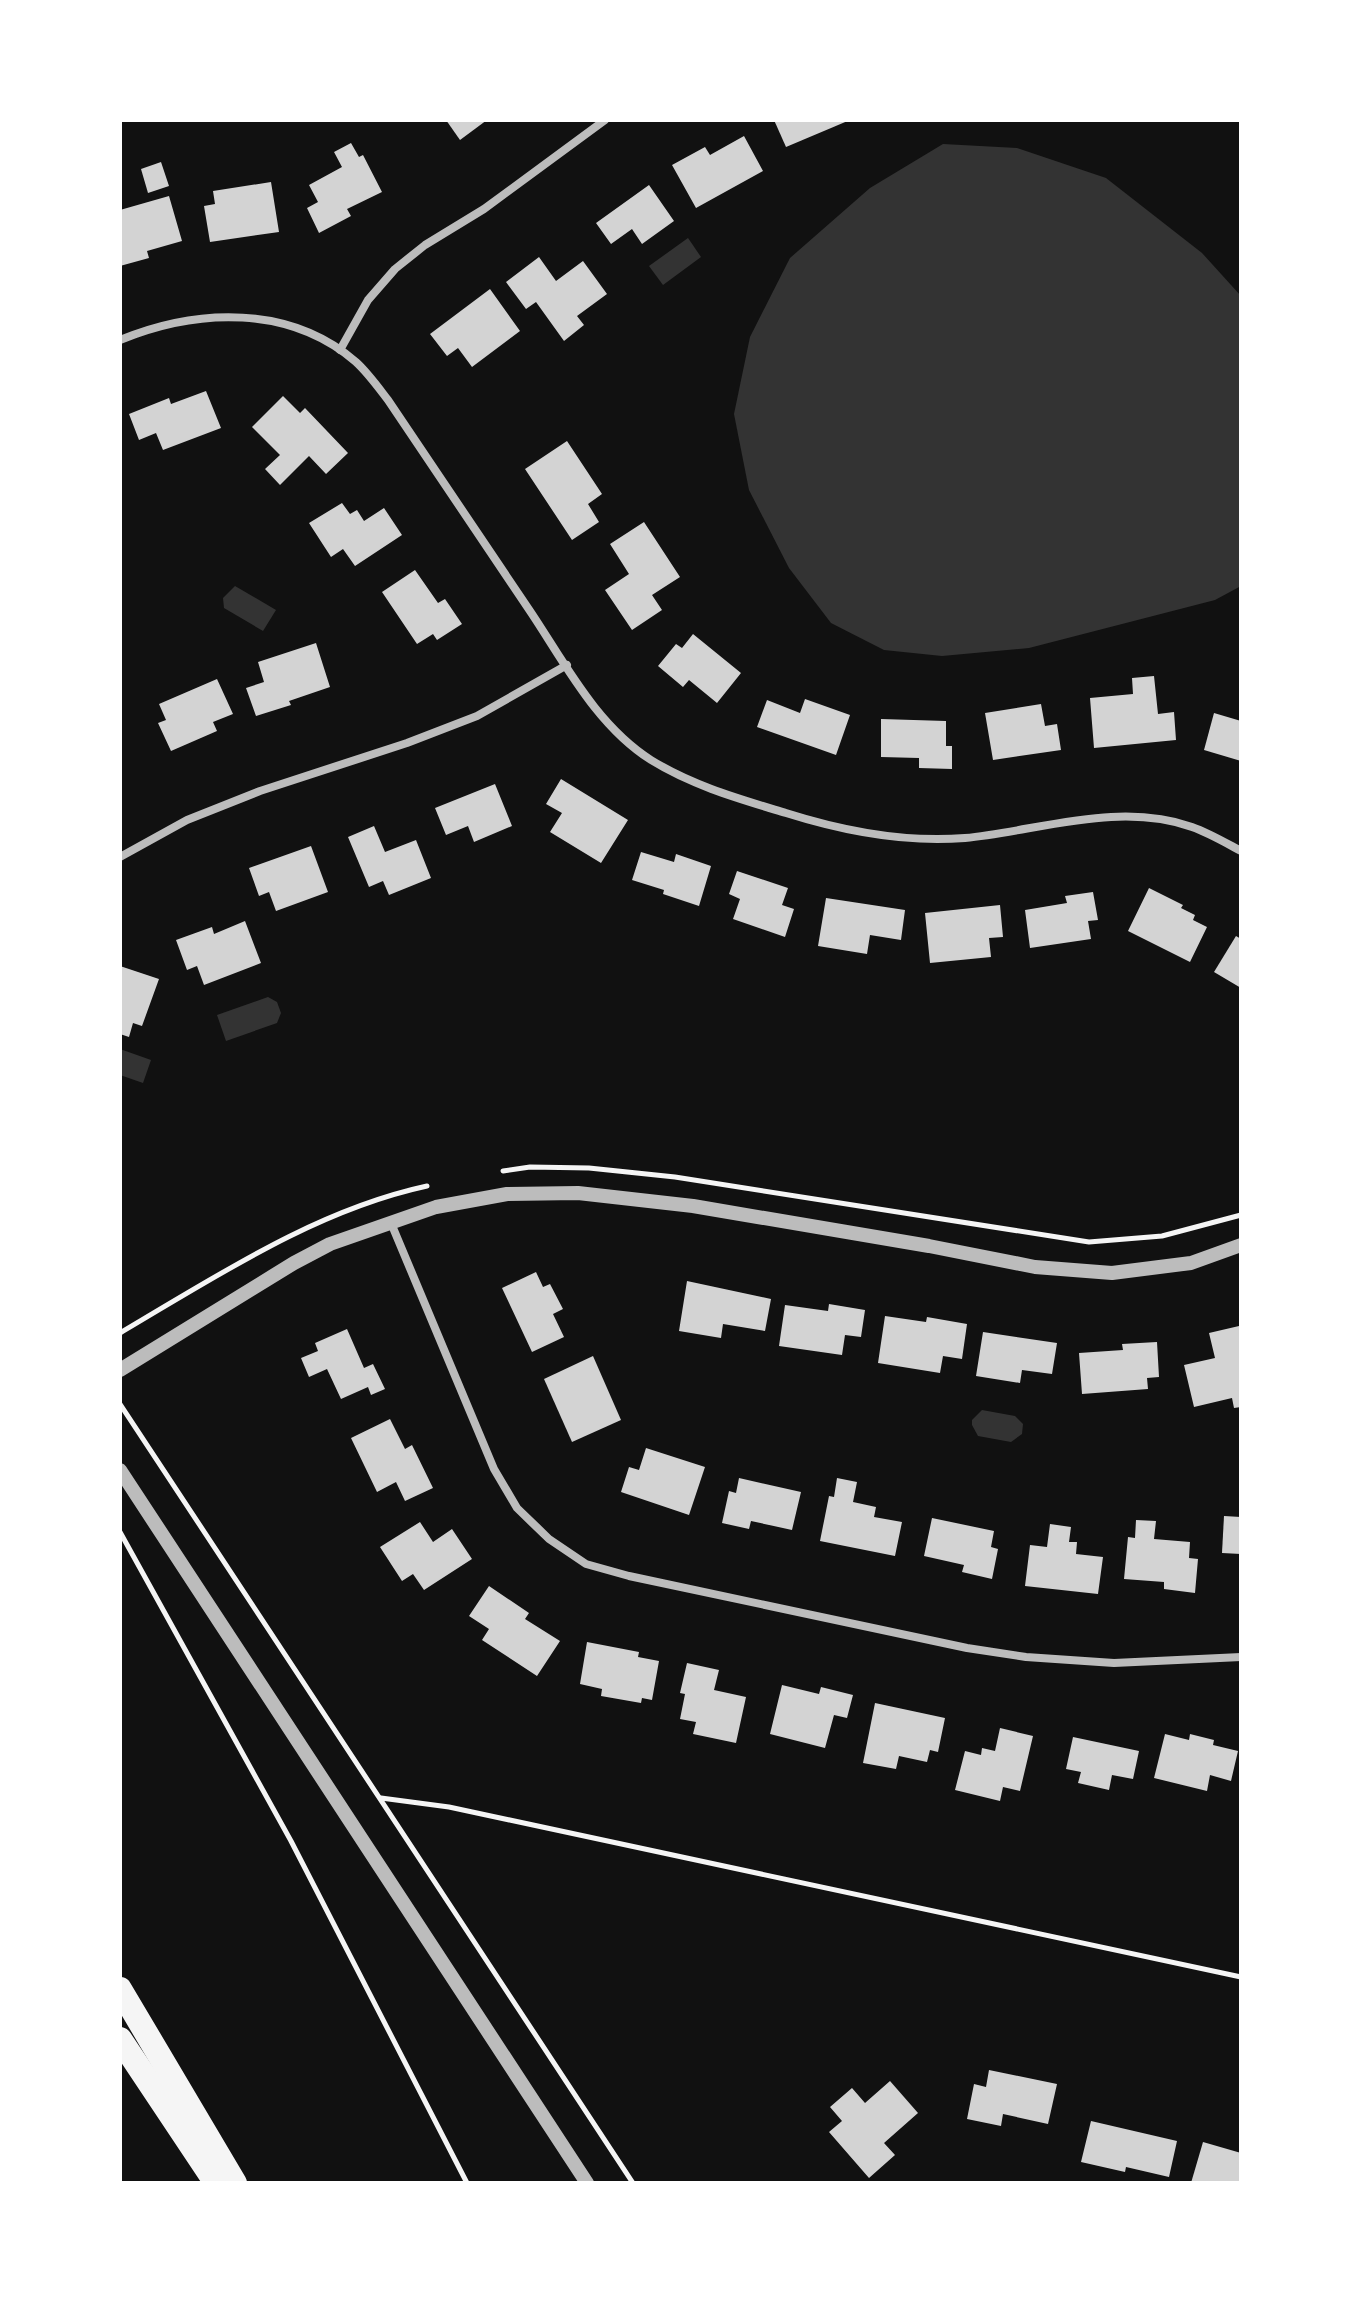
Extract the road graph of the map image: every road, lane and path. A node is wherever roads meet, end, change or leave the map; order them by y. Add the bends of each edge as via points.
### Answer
1 (586, 120) edge
2 (605, 120) edge
3 (593, 130) junction
4 (120, 340) edge
5 (340, 350) junction
6 (567, 665) junction
7 (1241, 851) edge
8 (120, 857) edge
9 (391, 1223) junction
10 (1241, 1245) edge
11 (120, 1370) edge
12 (120, 1404) edge
13 (120, 1470) edge
14 (120, 1532) edge
15 (1241, 1657) edge
16 (379, 1798) junction
17 (1241, 1977) edge
18 (120, 1989) edge
19 (120, 2039) edge
20 (216, 2183) edge
21 (235, 2183) edge
22 (467, 2183) edge
23 (587, 2183) edge
24 (633, 2183) edge

1 - 3 street
2 - 3 street
3 - 5 street via 395,269 368,300
4 - 5 street via 190,319 235,316 279,321
5 - 6 street via 359,364 388,400
6 - 7 street via 599,713 649,759 717,792 813,822 912,839 963,838 1110,817 1152,819 1192,827
6 - 8 street via 477,716 260,791 187,820
9 - 10 street via 436,1207 507,1194 578,1193 693,1206 1035,1267 1112,1273 1191,1263
9 - 11 street via 294,1263
9 - 15 street via 494,1469 517,1508 586,1564 1012,1655 1100,1663
12 - 16 path
13 - 23 street
14 - 22 path via 291,1841
16 - 17 path via 449,1807
16 - 24 path
18 - 21 highway
19 - 20 highway

